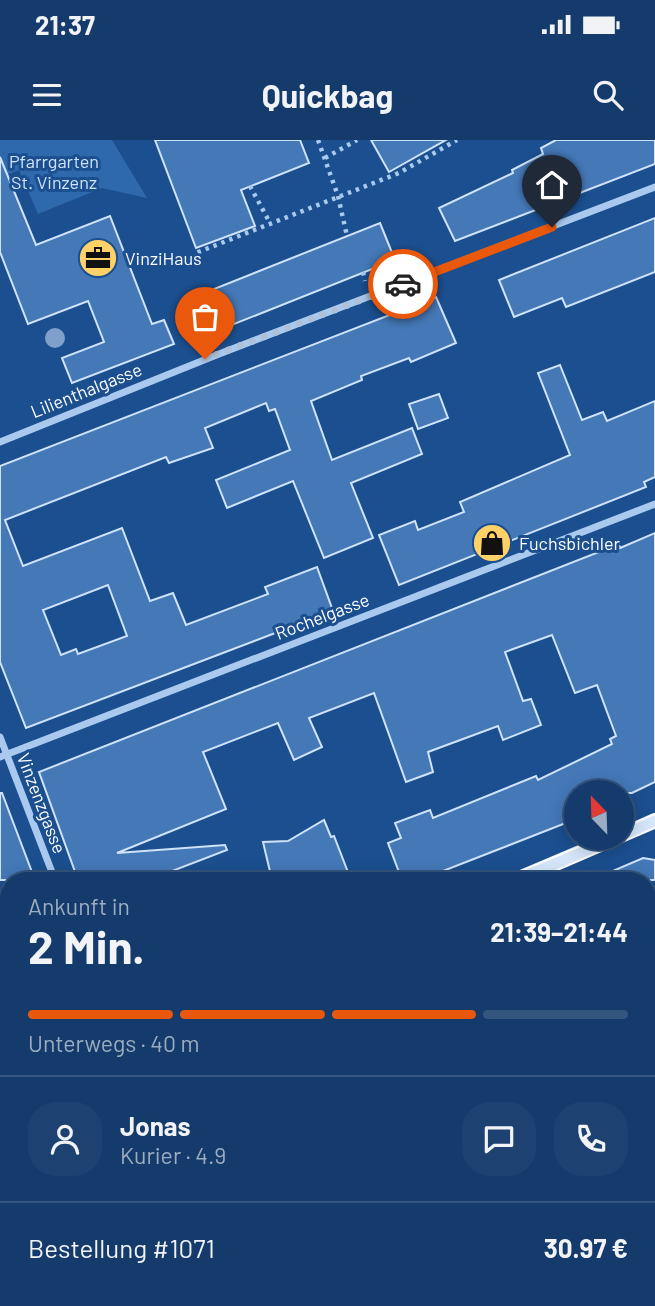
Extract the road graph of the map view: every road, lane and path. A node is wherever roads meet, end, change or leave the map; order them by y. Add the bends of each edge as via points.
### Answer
1 (318, 140) edge
2 (357, 140) edge
3 (457, 140) edge
4 (326, 158) junction
5 (250, 186) dead end
6 (655, 187) edge
7 (338, 196) junction
8 (270, 223) junction
9 (347, 236) dead end
10 (188, 266) dead end
11 (363, 272) dead end
12 (365, 281) dead end
13 (0, 442) edge
14 (655, 504) edge
15 (0, 737) edge
16 (3, 756) edge
17 (655, 820) edge
18 (634, 829) edge
19 (585, 850) edge
20 (52, 872) edge
21 (533, 872) edge

1 - 4 path
2 - 4 path
3 - 7 path via 399,173
4 - 7 path
5 - 8 path
6 - 13 street, Lilienthalgasse
7 - 8 path
7 - 9 path
8 - 10 path via 196,253
11 - 12 path
14 - 16 street, Rochelgasse
15 - 16 street, Vinzenzgasse
16 - 20 street, Vinzenzgasse
17 - 18 main road
19 - 21 main road

